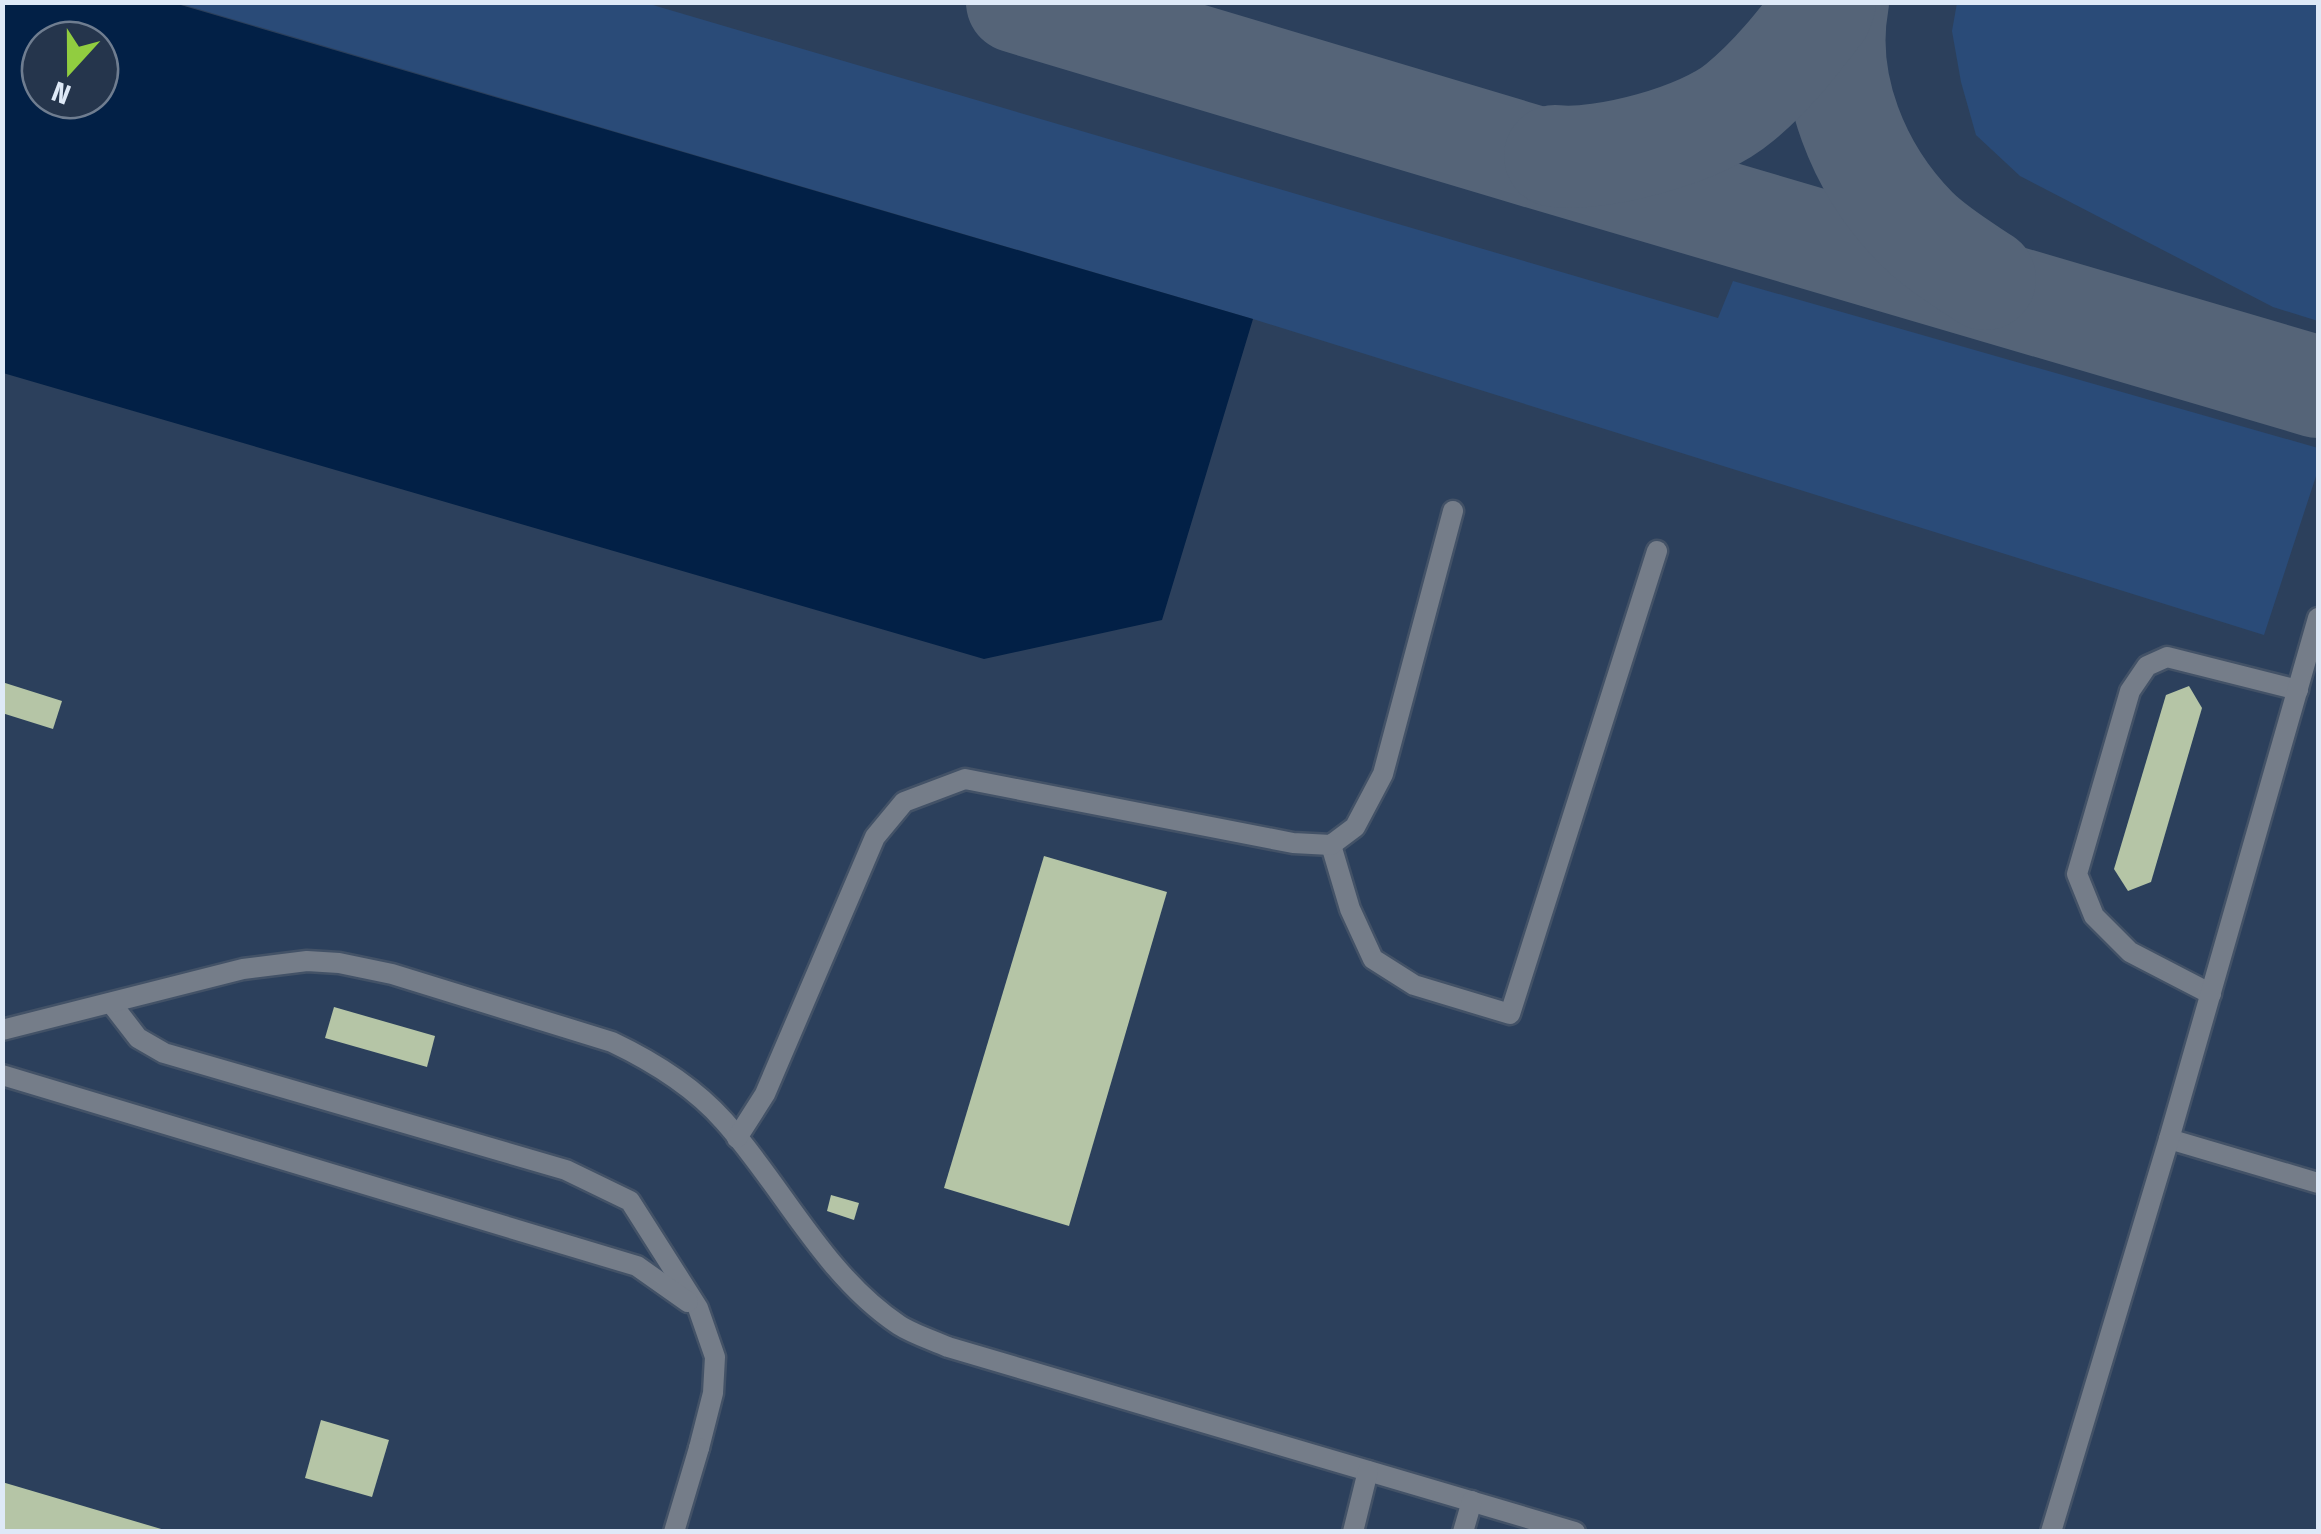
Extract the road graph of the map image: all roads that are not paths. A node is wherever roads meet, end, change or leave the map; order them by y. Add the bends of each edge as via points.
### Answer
1 (1453, 511) dead end
2 (1657, 551) dead end
3 (2318, 618) edge
4 (2298, 690) junction
5 (1331, 845) junction
6 (2211, 994) junction
7 (111, 1003) junction
8 (2, 1030) edge
9 (2, 1076) edge
10 (737, 1138) junction
11 (2170, 1139) junction
12 (2318, 1183) edge
13 (698, 1308) junction
14 (1368, 1471) junction
15 (1472, 1501) junction
16 (674, 1532) edge
17 (1353, 1532) edge
18 (1463, 1532) edge
19 (1574, 1532) edge
20 (2052, 1532) edge

1 - 5 street via 1383,774 1355,827
2 - 5 street via 1510,1014 1414,985 1373,959
3 - 4 street
4 - 6 street
4 - 6 street via 2167,657 2147,666 2130,691 2077,874 2094,916 2130,952
5 - 10 street via 965,779 904,802 876,838 765,1094
6 - 11 street
7 - 8 street
7 - 10 street via 242,969 306,961 392,974 645,1057 692,1090
7 - 13 street via 138,1038 164,1053 566,1170 630,1201
9 - 13 street via 636,1266
10 - 14 street via 856,1289 900,1326 948,1347
11 - 12 street
11 - 20 street
13 - 16 street via 715,1357 713,1393
14 - 15 street
14 - 17 street
15 - 18 street
15 - 19 street

